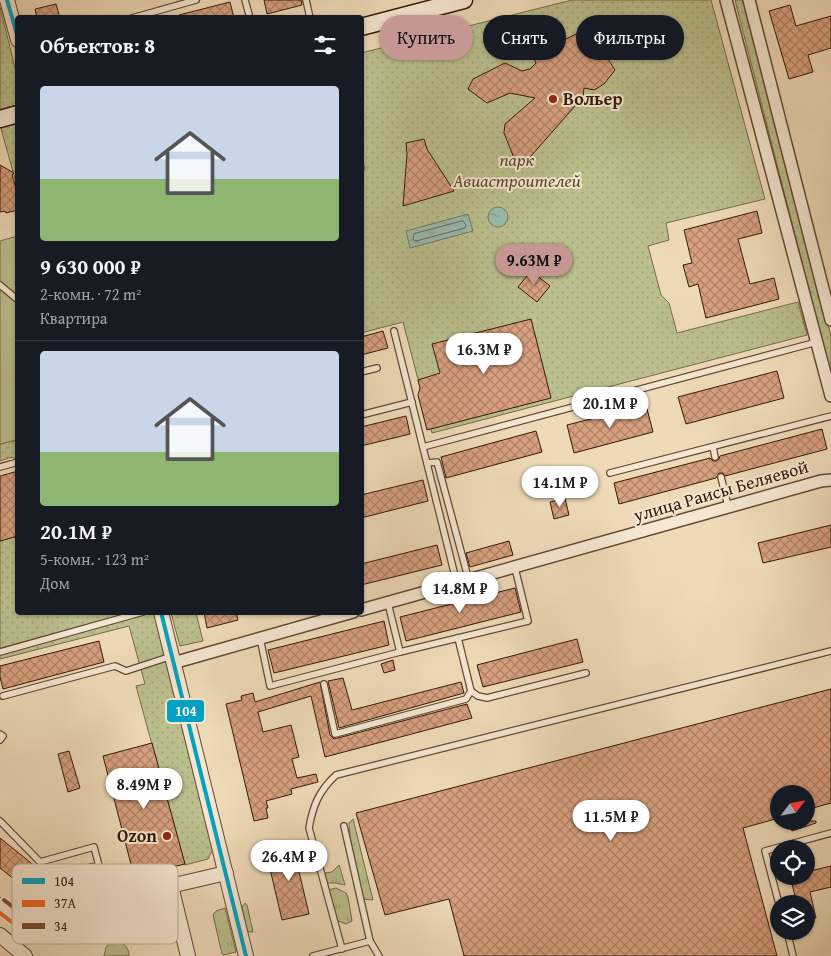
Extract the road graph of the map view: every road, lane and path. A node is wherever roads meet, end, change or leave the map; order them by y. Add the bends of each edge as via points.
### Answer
1 (8, 0) edge
2 (196, 0) edge
3 (245, 0) edge
4 (306, 0) edge
5 (464, 0) edge
6 (726, 0) edge
7 (749, 0) edge
8 (143, 15) edge
9 (249, 15) edge
10 (309, 15) edge
11 (364, 25) edge
12 (15, 28) edge
13 (15, 115) edge
14 (0, 119) edge
15 (0, 284) edge
16 (15, 297) edge
17 (831, 320) edge
18 (394, 331) dead end
19 (817, 342) junction
20 (377, 368) dead end
21 (364, 371) edge
22 (831, 396) edge
23 (412, 402) junction
24 (364, 414) edge
25 (831, 416) edge
26 (423, 447) junction
27 (713, 447) junction
28 (715, 457) dead end
29 (15, 463) edge
30 (427, 463) junction
31 (0, 467) edge
32 (610, 473) dead end
33 (721, 477) dead end
34 (831, 480) edge
35 (728, 506) junction
36 (515, 568) junction
37 (469, 581) junction
38 (457, 584) junction
39 (388, 603) junction
40 (364, 609) edge
41 (131, 615) edge
42 (162, 615) edge
43 (342, 615) edge
44 (260, 638) junction
45 (458, 638) junction
46 (831, 651) edge
47 (0, 652) edge
48 (400, 652) junction
49 (172, 659) junction
50 (586, 673) dead end
51 (324, 684) dead end
52 (470, 691) junction
53 (3, 696) dead end
54 (0, 734) edge
55 (0, 740) edge
56 (0, 821) edge
57 (344, 826) dead end
58 (831, 833) edge
59 (98, 864) edge
60 (226, 873) junction
61 (178, 884) edge
62 (777, 895) edge
63 (0, 905) edge
64 (12, 915) edge
65 (178, 915) edge
66 (0, 935) edge
67 (789, 940) edge
68 (370, 942) junction
69 (342, 949) junction
70 (26, 956) edge
71 (188, 956) edge
72 (246, 956) edge
73 (313, 956) edge
74 (379, 956) edge
75 (793, 956) edge

1 - 12 street
2 - 8 lane
3 - 9 lane
4 - 10 lane
5 - 11 main road
6 - 19 street
7 - 17 street
13 - 14 main road
15 - 16 lane
18 - 23 lane
19 - 22 street
19 - 26 lane
20 - 21 lane
23 - 24 lane
23 - 26 lane
25 - 27 lane
26 - 30 lane
27 - 28 lane
27 - 32 lane
29 - 31 lane
30 - 37 lane via 437,462
30 - 38 lane
33 - 35 lane
34 - 35 street, улица Раисы Беляевой
35 - 36 street, улица Раисы Беляевой
36 - 37 street, улица Раисы Беляевой
36 - 45 lane via 528,620
37 - 38 street, улица Раисы Беляевой
38 - 39 street, улица Раисы Беляевой
39 - 40 street, улица Раисы Беляевой
39 - 48 lane
41 - 47 lane
42 - 49 street
43 - 44 street
44 - 48 lane via 270,686
44 - 49 street
45 - 48 lane
45 - 52 lane
46 - 69 lane via 336,776 312,809 309,828
49 - 53 lane via 126,671 115,666
49 - 60 street
50 - 52 lane via 487,698
51 - 52 lane via 336,734 466,699
54 - 55 lane via 3,736
56 - 59 lane via 40,862 94,847
57 - 68 lane
58 - 62 lane via 765,851
60 - 61 street
60 - 72 street
63 - 64 street
65 - 71 street
66 - 70 street
67 - 75 lane
68 - 69 lane
68 - 74 lane
69 - 73 lane

